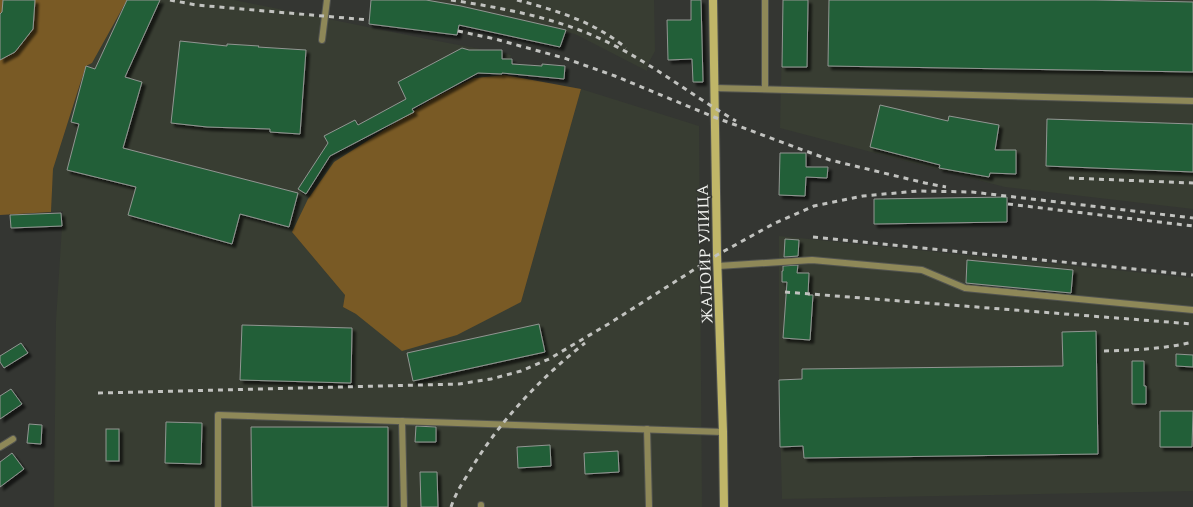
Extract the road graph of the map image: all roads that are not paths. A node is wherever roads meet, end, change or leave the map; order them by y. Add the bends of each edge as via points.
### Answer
1 (327, 0) edge
2 (713, 0) edge
3 (765, 0) edge
4 (322, 40) dead end
5 (714, 88) junction
6 (765, 90) junction
7 (1193, 101) edge
8 (718, 266) junction
9 (1193, 310) edge
10 (402, 421) junction
11 (646, 429) junction
12 (723, 432) junction
13 (12, 439) dead end
14 (0, 447) edge
15 (218, 507) edge
16 (404, 507) edge
17 (649, 507) edge
18 (724, 507) edge

1 - 4 lane
2 - 5 street, ЖАЛОИР УЛИЦА
3 - 6 lane
5 - 6 lane
5 - 8 street, ЖАЛОИР УЛИЦА
6 - 7 lane
8 - 9 lane via 812,260 922,270 965,288
8 - 12 street, ЖАЛОИР УЛИЦА
10 - 11 lane
10 - 15 lane via 218,415
10 - 16 lane
11 - 12 lane
11 - 17 lane
12 - 18 street, ЖАЛОИР УЛИЦА
13 - 14 lane

